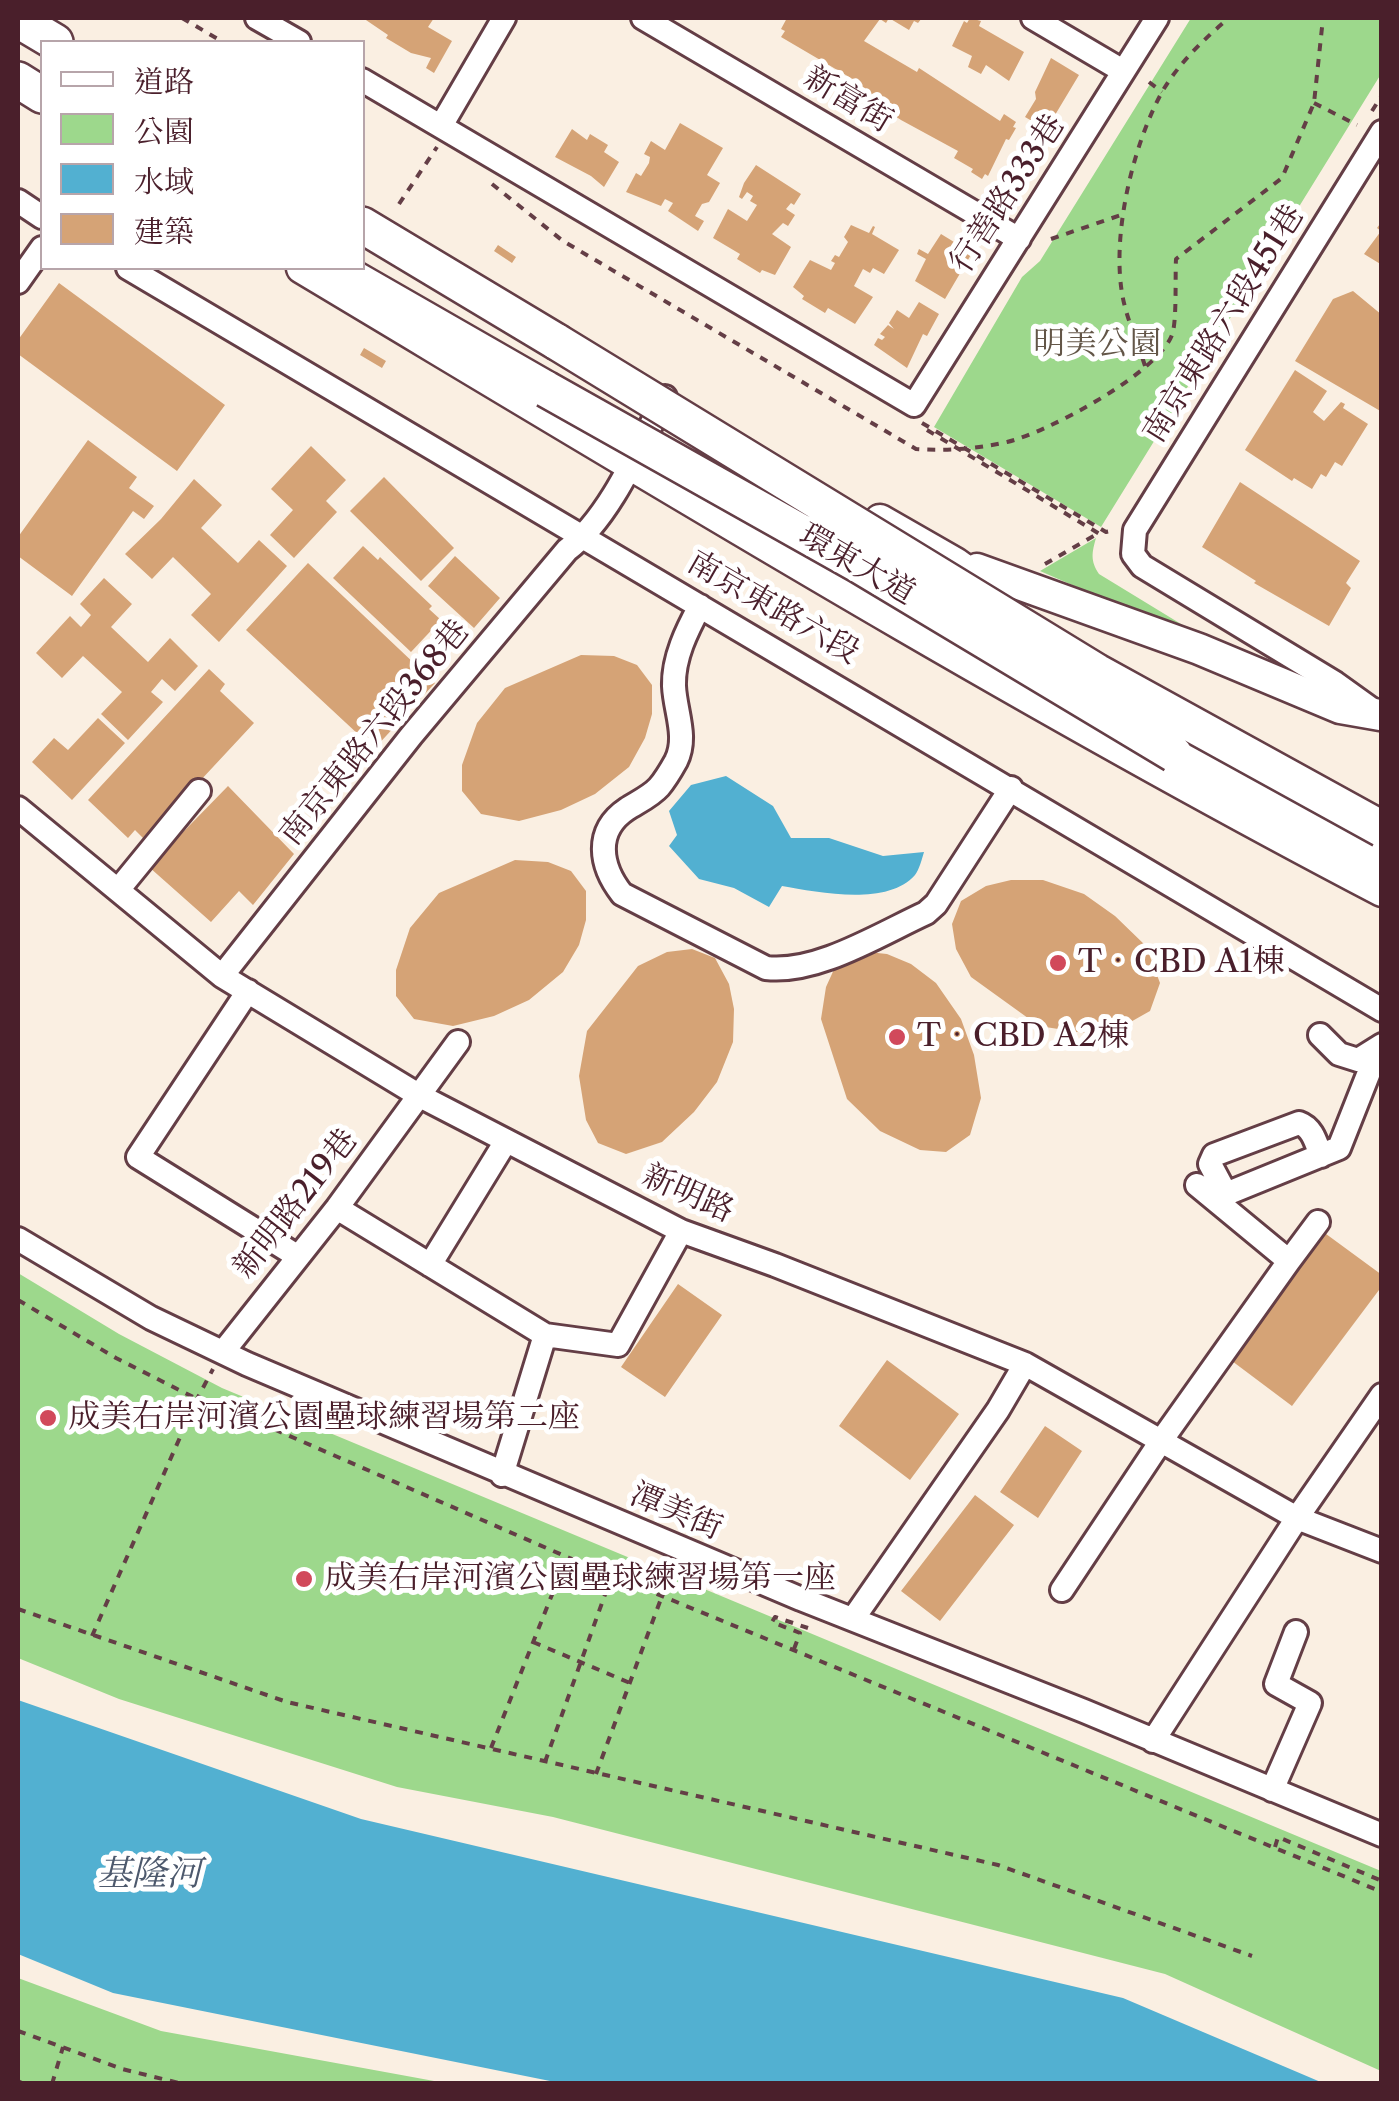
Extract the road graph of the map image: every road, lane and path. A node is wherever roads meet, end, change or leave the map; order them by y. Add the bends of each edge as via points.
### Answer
1 (36, 18) edge
2 (182, 18) edge
3 (257, 18) edge
4 (504, 18) edge
5 (644, 18) edge
6 (1033, 18) edge
7 (1156, 18) edge
8 (1229, 18) edge
9 (1324, 18) edge
10 (18, 20) edge
11 (52, 40) edge
12 (74, 40) edge
13 (220, 40) edge
14 (296, 40) edge
15 (18, 52) edge
16 (40, 66) edge
17 (1123, 71) junction
18 (18, 80) edge
19 (365, 82) edge
20 (1149, 82) dead end
21 (1162, 92) junction
22 (40, 93) edge
23 (18, 98) edge
24 (1314, 103) junction
25 (40, 112) edge
26 (1357, 125) dead end
27 (1382, 132) edge
28 (440, 134) junction
29 (480, 175) dead end
30 (18, 201) edge
31 (399, 204) dead end
32 (365, 215) edge
33 (1121, 215) junction
34 (40, 216) edge
35 (365, 227) edge
36 (1019, 238) junction
37 (1051, 239) dead end
38 (40, 251) edge
39 (365, 258) edge
40 (131, 270) edge
41 (305, 270) edge
42 (339, 270) edge
43 (18, 282) edge
44 (454, 310) junction
45 (557, 342) junction
46 (1146, 369) junction
47 (546, 389) junction
48 (664, 396) junction
49 (926, 430) dead end
50 (957, 451) junction
51 (630, 465) junction
52 (584, 538) junction
53 (954, 563) junction
54 (1032, 571) dead end
55 (700, 606) junction
56 (1380, 716) edge
57 (1011, 788) junction
58 (199, 791) dead end
59 (18, 808) edge
60 (1382, 829) edge
61 (1382, 843) edge
62 (1382, 858) edge
63 (118, 890) junction
64 (1382, 890) edge
65 (222, 976) junction
66 (248, 992) junction
67 (1382, 1010) edge
68 (1320, 1035) dead end
69 (458, 1042) dead end
70 (1380, 1046) edge
71 (420, 1096) junction
72 (506, 1141) junction
73 (1320, 1156) dead end
74 (1197, 1185) dead end
75 (338, 1208) junction
76 (1318, 1222) dead end
77 (681, 1231) junction
78 (18, 1239) edge
79 (297, 1256) junction
80 (1289, 1261) junction
81 (430, 1265) junction
82 (18, 1300) edge
83 (545, 1335) junction
84 (223, 1352) junction
85 (1025, 1364) junction
86 (1382, 1395) edge
87 (197, 1399) junction
88 (1160, 1441) junction
89 (502, 1475) junction
90 (1297, 1518) junction
91 (1382, 1552) edge
92 (566, 1557) junction
93 (612, 1576) junction
94 (1062, 1590) dead end
95 (662, 1596) junction
96 (18, 1609) edge
97 (853, 1619) junction
98 (801, 1630) junction
99 (1296, 1632) dead end
100 (92, 1636) junction
101 (533, 1642) junction
102 (794, 1649) junction
103 (581, 1662) junction
104 (630, 1683) junction
105 (1153, 1741) junction
106 (490, 1749) junction
107 (544, 1762) junction
108 (596, 1774) junction
109 (1272, 1790) junction
110 (1382, 1834) edge
111 (1275, 1847) junction
112 (1382, 1881) edge
113 (1382, 1892) edge
114 (1252, 1956) dead end
115 (18, 2031) edge
116 (62, 2048) junction
117 (18, 2081) edge
118 (24, 2084) edge
119 (52, 2084) edge
120 (183, 2084) edge

1 - 12 main road
2 - 13 path
3 - 14 street
4 - 28 street
5 - 36 street, 新富街
6 - 17 street
7 - 17 street, 行善路333巷
8 - 21 path
9 - 24 path
10 - 11 highway
15 - 16 highway
17 - 36 street, 行善路333巷
18 - 22 highway
19 - 28 street
20 - 21 path
21 - 33 path
23 - 25 main road
24 - 26 path
24 - 46 path via 1282,178 1176,259 1172,335
27 - 56 street, 南京東路六段451巷 via 1135,530 1133,554 1142,566
28 - 31 path
28 - 36 street, 行善路333巷 via 914,405
29 - 50 path via 563,241 916,450
30 - 34 street
32 - 48 main road
33 - 37 path
33 - 46 path via 1122,292
35 - 45 highway, 環東大道
38 - 43 street
39 - 44 highway
40 - 52 street, 南京東路六段
41 - 51 main road, 南京東路六段
42 - 47 highway, 環東大道
44 - 45 highway
44 - 47 highway
45 - 60 highway, 環東大道, bridge via 1097,672
46 - 50 path via 1012,441
47 - 62 highway, 環東大道, bridge via 860,565 1174,754
48 - 51 street, 南京東路六段368巷
48 - 53 main road
49 - 50 path
50 - 54 path via 1101,534
51 - 52 street, 南京東路六段368巷
51 - 64 main road, 南京東路六段 via 1216,804
52 - 55 street, 南京東路六段
52 - 65 street, 南京東路六段368巷 via 411,736
53 - 56 main road via 1200,649 1340,708
53 - 61 main road
55 - 57 street, 南京東路六段
55 - 57 street via 675,664 678,756 658,789 614,819 604,839 609,877 622,894 766,968 819,962 926,914
57 - 67 street, 南京東路六段
58 - 63 street
59 - 63 street, 新明路
63 - 65 street, 新明路
65 - 66 street, 新明路
66 - 71 street, 新明路
66 - 79 street via 138,1157
68 - 70 street via 1339,1054 1358,1060
69 - 71 street, 新明路219巷
70 - 73 street via 1338,1148
71 - 72 street, 新明路
71 - 75 street, 新明路219巷
72 - 77 street, 新明路
72 - 81 street
74 - 80 street
75 - 79 street, 新明路219巷
75 - 81 street
76 - 80 street
77 - 83 street via 618,1345
77 - 85 street, 新明路
78 - 84 street, 潭美街
79 - 84 street, 新明路219巷
80 - 88 street
81 - 83 street
82 - 87 path
83 - 89 street
84 - 87 path
84 - 89 street, 潭美街
85 - 88 street, 新明路
85 - 97 street
86 - 90 street
87 - 92 path
87 - 100 path
88 - 90 street, 新明路
88 - 94 street
89 - 97 street, 潭美街
90 - 91 street, 新明路
90 - 105 street
92 - 93 path
92 - 101 path
93 - 95 path
93 - 103 path
95 - 102 path
95 - 104 path
96 - 100 path
97 - 105 street, 潭美街
98 - 98 path via 772,1622 774,1616
98 - 102 path
99 - 109 street via 1276,1684 1310,1702
100 - 106 path via 287,1702
101 - 103 path
101 - 106 path
102 - 111 path
103 - 104 path
103 - 107 path
104 - 108 path
105 - 109 street, 潭美街
106 - 107 path
107 - 108 path
108 - 114 path via 998,1866
109 - 110 street, 潭美街
111 - 112 path via 1278,1837
111 - 113 path
115 - 116 path
116 - 119 path
116 - 120 path
117 - 118 path

